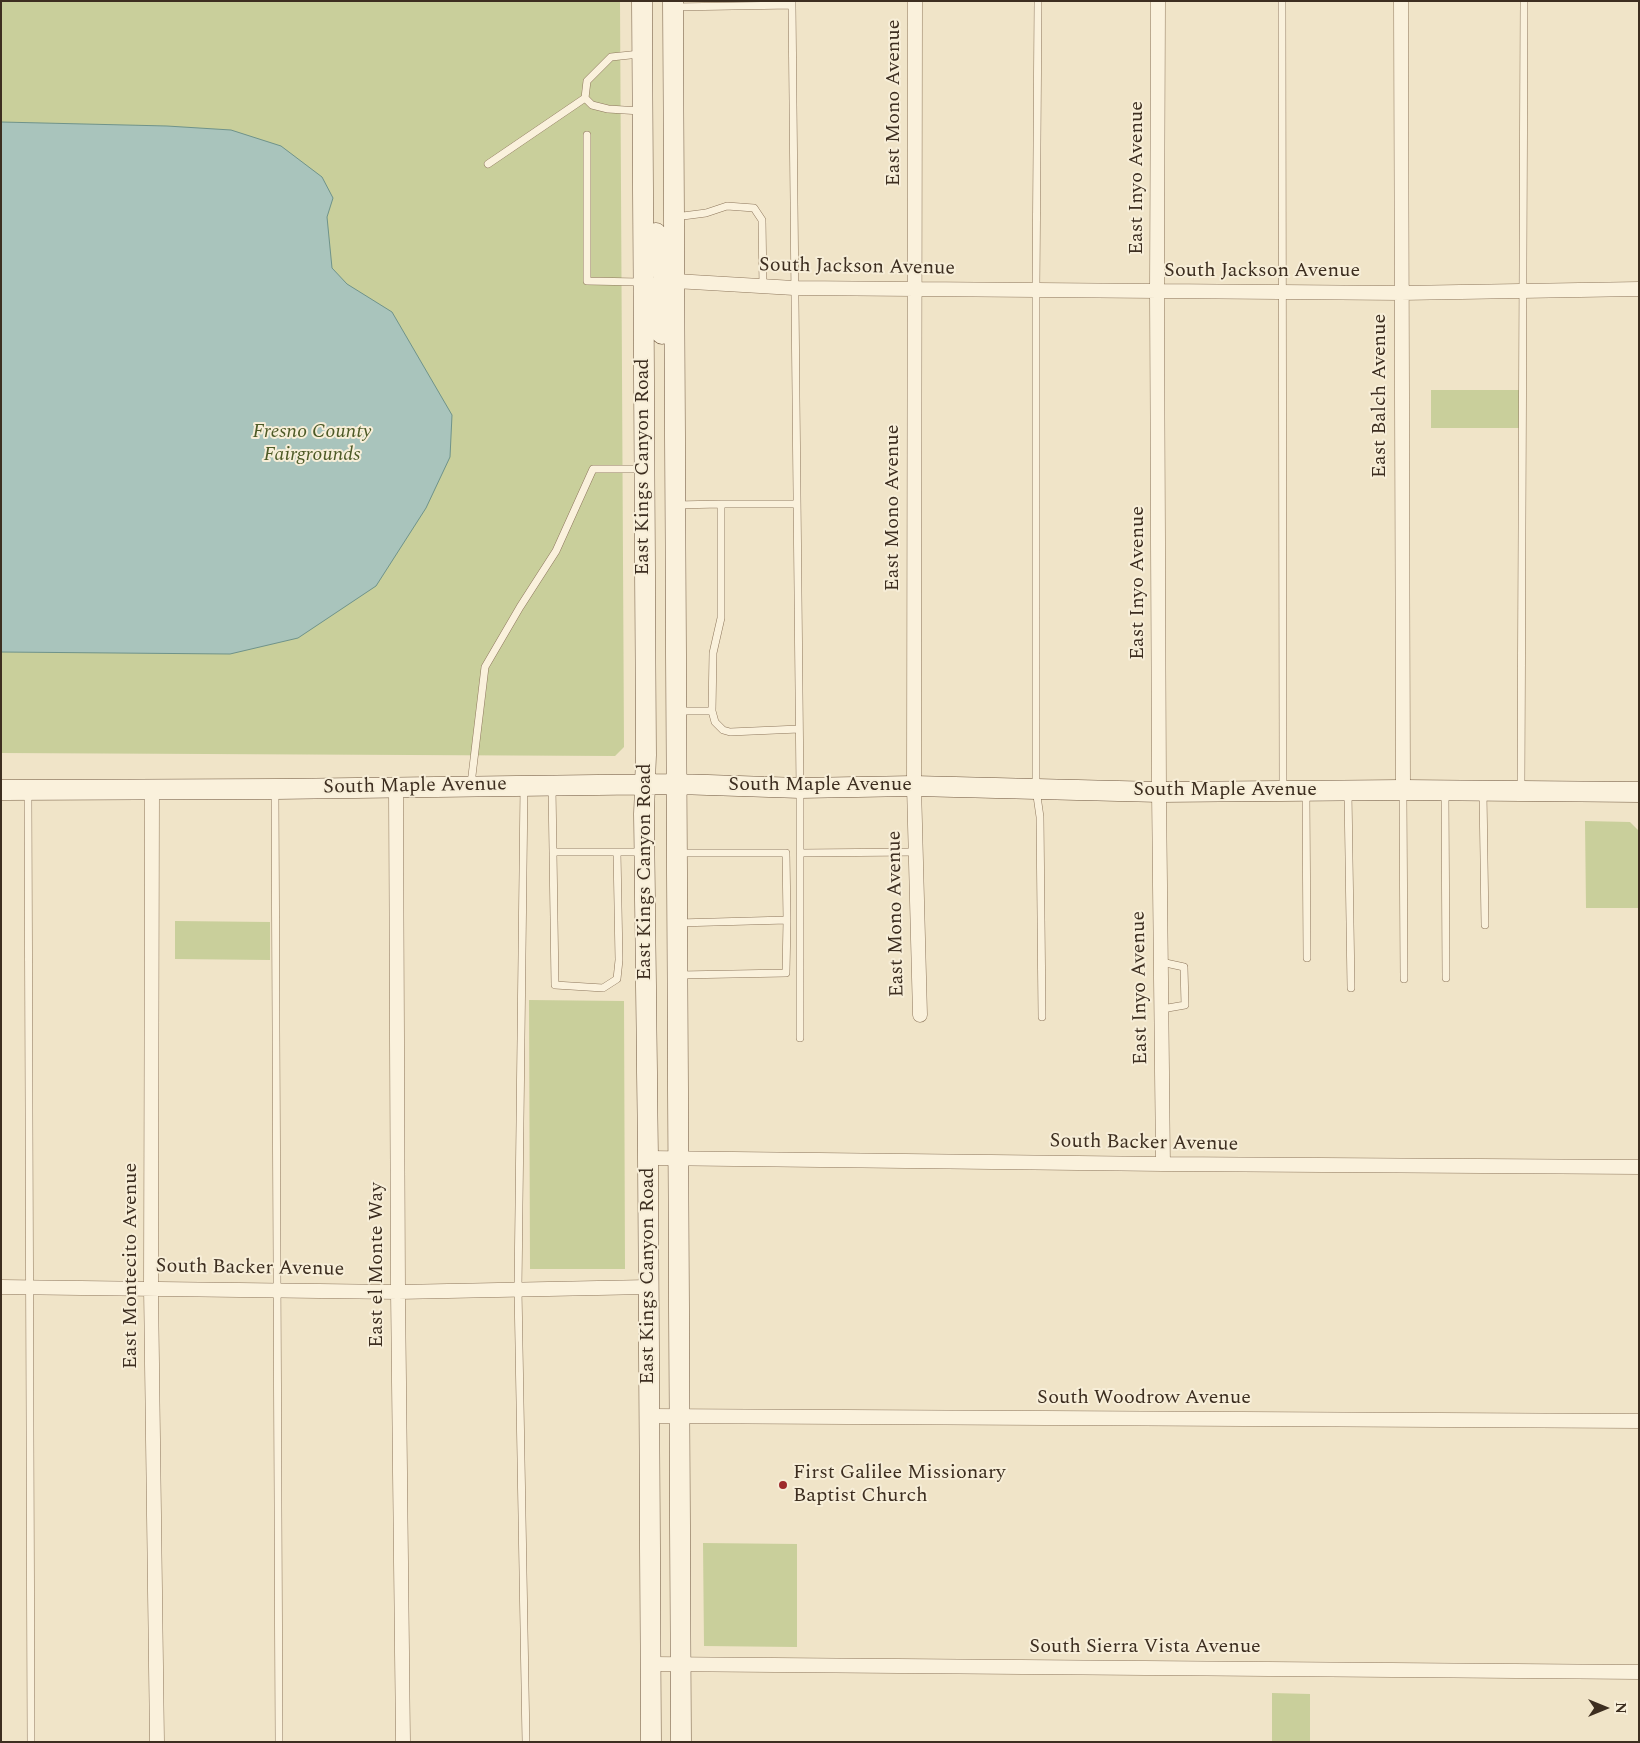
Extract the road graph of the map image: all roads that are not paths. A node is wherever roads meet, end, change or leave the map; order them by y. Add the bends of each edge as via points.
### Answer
1 (642, 1) edge
2 (916, 1) edge
3 (1038, 1) edge
4 (1158, 1) edge
5 (1282, 1) edge
6 (1401, 1) edge
7 (1524, 1) edge
8 (673, 3) edge
9 (792, 3) edge
10 (718, 4) edge
11 (642, 53) junction
12 (585, 98) junction
13 (643, 111) junction
14 (588, 135) dead end
15 (488, 164) dead end
16 (675, 217) junction
17 (675, 281) junction
18 (643, 282) junction
19 (763, 287) junction
20 (794, 288) junction
21 (914, 289) junction
22 (1639, 289) edge
23 (1036, 290) junction
24 (1158, 291) junction
25 (1523, 291) junction
26 (1283, 292) junction
27 (1401, 293) junction
28 (676, 467) junction
29 (644, 469) junction
30 (721, 504) junction
31 (796, 504) junction
32 (676, 505) junction
33 (676, 711) junction
34 (712, 711) junction
35 (799, 730) junction
36 (645, 784) junction
37 (677, 784) junction
38 (524, 785) junction
39 (552, 785) junction
40 (914, 786) junction
41 (470, 787) junction
42 (396, 788) junction
43 (800, 788) junction
44 (276, 789) junction
45 (1036, 789) junction
46 (1, 790) edge
47 (28, 790) junction
48 (152, 790) junction
49 (1348, 790) junction
50 (1403, 790) junction
51 (1445, 790) junction
52 (1483, 790) junction
53 (1283, 791) junction
54 (1306, 791) junction
55 (1521, 791) junction
56 (1159, 792) junction
57 (1639, 792) edge
58 (553, 852) junction
59 (617, 852) junction
60 (645, 852) junction
61 (916, 852) junction
62 (800, 853) junction
63 (677, 854) junction
64 (787, 920) junction
65 (678, 923) junction
66 (1485, 925) dead end
67 (1307, 958) dead end
68 (1161, 962) junction
69 (678, 975) junction
70 (1446, 978) dead end
71 (1404, 979) dead end
72 (1351, 988) dead end
73 (1162, 1009) junction
74 (920, 1015) dead end
75 (1042, 1017) dead end
76 (800, 1038) dead end
77 (648, 1158) junction
78 (678, 1159) junction
79 (1163, 1164) junction
80 (1639, 1167) edge
81 (1, 1287) edge
82 (29, 1287) junction
83 (648, 1287) junction
84 (151, 1288) junction
85 (518, 1289) junction
86 (277, 1290) junction
87 (398, 1292) junction
88 (649, 1416) junction
89 (680, 1417) junction
90 (1639, 1420) edge
91 (650, 1664) junction
92 (681, 1665) junction
93 (1639, 1672) edge
94 (31, 1742) edge
95 (157, 1742) edge
96 (279, 1742) edge
97 (403, 1742) edge
98 (526, 1742) edge
99 (651, 1742) edge
100 (681, 1742) edge

1 - 11 main road, East Kings Canyon Road
2 - 21 street, East Mono Avenue
3 - 23 lane
4 - 24 street, East Inyo Avenue
5 - 26 lane
6 - 27 street, East Balch Avenue
7 - 25 lane
8 - 10 lane
8 - 16 main road, East Kings Canyon Road
9 - 10 lane
9 - 20 lane
11 - 12 lane via 611,57 588,81
11 - 13 main road, East Kings Canyon Road
11 - 17 main road via 655,89 658,267 667,279
12 - 13 lane via 592,105 608,109
12 - 15 lane
13 - 18 main road, East Kings Canyon Road
14 - 18 lane via 587,281
16 - 17 main road, East Kings Canyon Road
16 - 19 lane via 706,213 727,206 754,208 762,220
17 - 19 street, South Jackson Avenue
17 - 28 main road, East Kings Canyon Road
18 - 28 main road via 655,290 661,306 663,420
18 - 29 main road, East Kings Canyon Road
19 - 20 street, South Jackson Avenue
20 - 21 street, South Jackson Avenue
20 - 31 lane
21 - 23 street, South Jackson Avenue
21 - 40 street, East Mono Avenue
22 - 25 street, South Jackson Avenue
23 - 24 street, South Jackson Avenue
23 - 45 lane
24 - 26 street, South Jackson Avenue
24 - 56 street, East Inyo Avenue
25 - 27 street, South Jackson Avenue
25 - 55 lane
26 - 27 street, South Jackson Avenue
26 - 53 lane
27 - 50 street, East Balch Avenue
28 - 32 main road, East Kings Canyon Road
29 - 36 main road, East Kings Canyon Road
29 - 41 lane via 593,469 556,551 485,667
30 - 31 lane
30 - 32 lane
30 - 34 lane via 721,618 713,653
31 - 35 lane
32 - 33 main road, East Kings Canyon Road
33 - 34 lane
33 - 37 main road, East Kings Canyon Road
34 - 35 lane via 715,722 730,732
35 - 43 lane
36 - 37 main road, South Maple Avenue
36 - 39 main road, South Maple Avenue
36 - 60 main road, East Kings Canyon Road
37 - 43 main road, South Maple Avenue
37 - 63 main road, East Kings Canyon Road
38 - 39 main road, South Maple Avenue
38 - 41 main road, South Maple Avenue
38 - 85 lane
39 - 58 lane
40 - 43 main road, South Maple Avenue
40 - 45 main road, South Maple Avenue
40 - 61 street, East Mono Avenue
41 - 42 main road, South Maple Avenue
42 - 44 main road, South Maple Avenue
42 - 87 street, East el Monte Way
43 - 62 lane
44 - 48 main road, South Maple Avenue
44 - 86 lane
45 - 56 main road, South Maple Avenue
45 - 75 lane via 1040,817
46 - 47 main road, South Maple Avenue
47 - 48 main road, South Maple Avenue
47 - 82 lane
48 - 84 street, East Montecito Avenue
49 - 50 main road, South Maple Avenue
49 - 54 main road, South Maple Avenue
49 - 72 lane
50 - 51 main road, South Maple Avenue
50 - 71 lane
51 - 52 main road, South Maple Avenue
51 - 70 lane
52 - 55 main road, South Maple Avenue
52 - 66 lane
53 - 54 main road, South Maple Avenue
53 - 56 main road, South Maple Avenue
54 - 67 lane
55 - 57 main road, South Maple Avenue
56 - 68 street, East Inyo Avenue
58 - 59 lane
58 - 59 lane via 554,985 604,988 617,979 619,960
59 - 60 lane
60 - 77 main road, East Kings Canyon Road
61 - 62 lane
61 - 74 street, East Mono Avenue
62 - 76 lane
63 - 64 lane via 786,854
63 - 65 main road, East Kings Canyon Road
64 - 65 lane
64 - 69 lane via 786,974
65 - 69 main road, East Kings Canyon Road
68 - 73 street, East Inyo Avenue
68 - 73 lane via 1184,967 1185,1005
69 - 78 main road, East Kings Canyon Road
73 - 79 street, East Inyo Avenue
77 - 78 street, South Backer Avenue
77 - 83 main road, East Kings Canyon Road
78 - 79 street, South Backer Avenue
78 - 89 main road, East Kings Canyon Road
79 - 80 street, South Backer Avenue
81 - 82 street, South Backer Avenue
82 - 84 street, South Backer Avenue
82 - 94 lane
83 - 85 street, South Backer Avenue
83 - 88 main road, East Kings Canyon Road
84 - 86 street, South Backer Avenue
84 - 95 street, East Montecito Avenue
85 - 87 street, South Backer Avenue
85 - 98 lane
86 - 87 street, South Backer Avenue
86 - 96 lane
87 - 97 street, East el Monte Way
88 - 89 street, South Woodrow Avenue
88 - 91 main road, East Kings Canyon Road
89 - 90 street, South Woodrow Avenue
89 - 92 main road, East Kings Canyon Road
91 - 92 street, South Sierra Vista Avenue
91 - 99 main road, East Kings Canyon Road
92 - 93 street, South Sierra Vista Avenue
92 - 100 main road, East Kings Canyon Road

